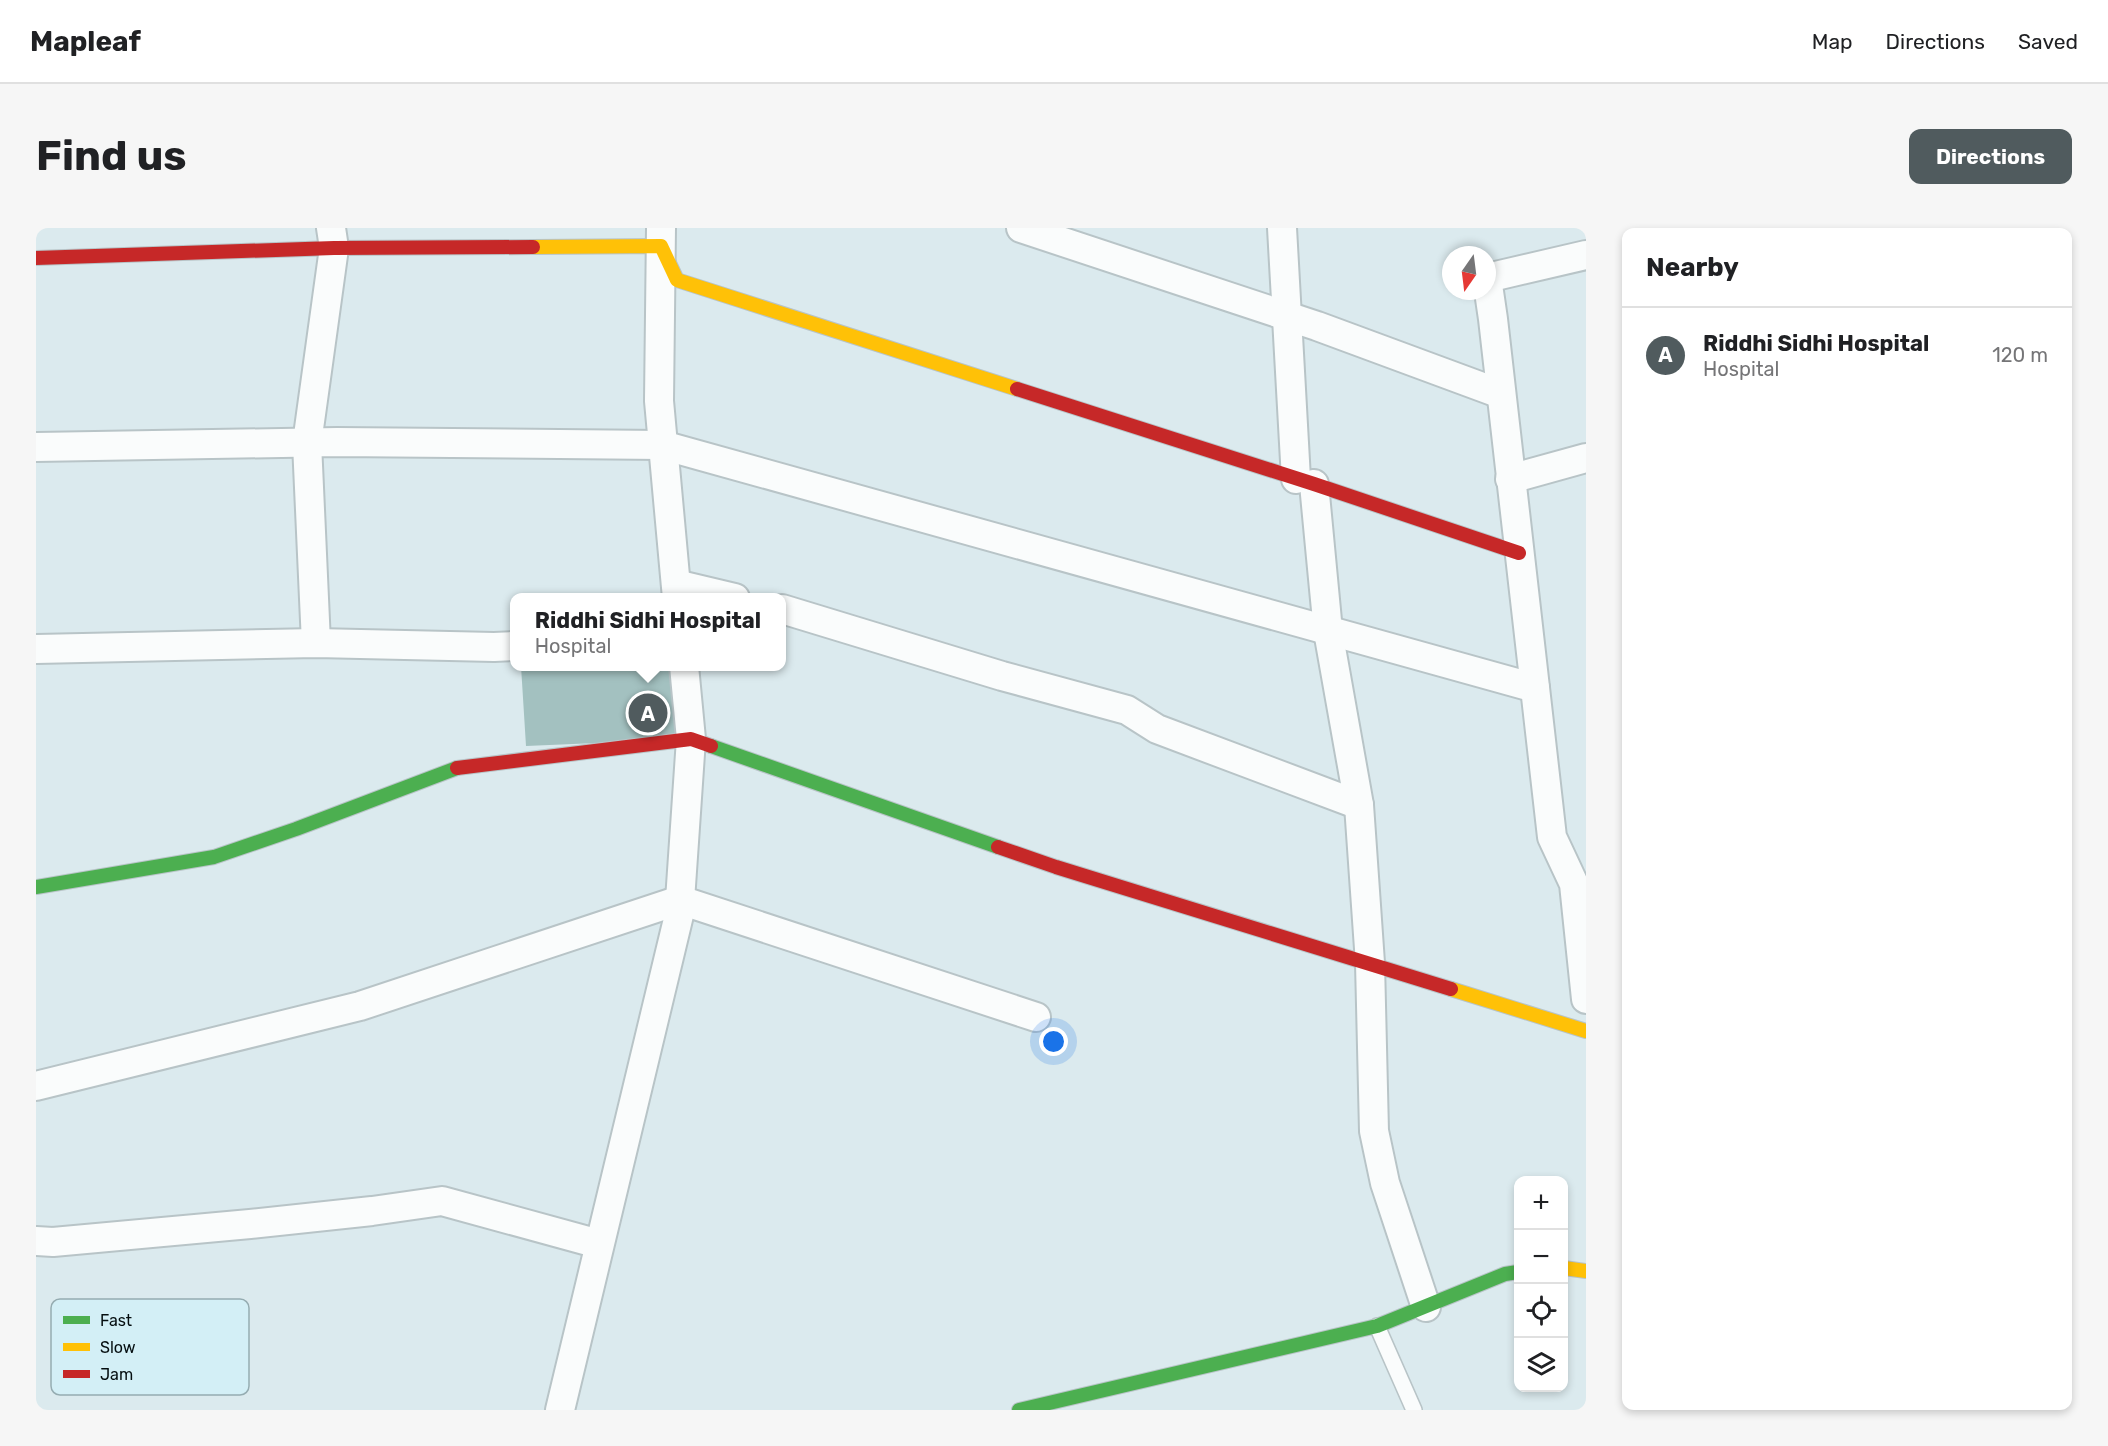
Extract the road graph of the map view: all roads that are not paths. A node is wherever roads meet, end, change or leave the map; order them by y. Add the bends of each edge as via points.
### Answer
1 (1021, 228) edge
2 (1282, 228) edge
3 (661, 237) edge
4 (332, 238) edge
5 (1586, 255) edge
6 (36, 258) edge
7 (1496, 276) edge
8 (1490, 300) edge
9 (1287, 316) junction
10 (1501, 394) junction
11 (307, 443) junction
12 (662, 445) junction
13 (36, 447) edge
14 (1586, 458) edge
15 (1510, 479) junction
16 (1305, 481) junction
17 (1519, 553) junction
18 (676, 591) edge
19 (696, 593) edge
20 (786, 610) edge
21 (1328, 631) junction
22 (316, 643) junction
23 (510, 646) edge
24 (36, 649) edge
25 (684, 671) edge
26 (1535, 688) junction
27 (691, 739) junction
28 (1359, 805) junction
29 (36, 887) edge
30 (680, 900) junction
31 (1370, 963) junction
32 (1586, 999) edge
33 (1036, 1017) dead end
34 (1586, 1031) edge
35 (36, 1086) edge
36 (36, 1241) edge
37 (600, 1244) junction
38 (1568, 1269) edge
39 (1586, 1271) edge
40 (1514, 1273) edge
41 (1426, 1307) junction
42 (1377, 1326) junction
43 (560, 1410) edge
44 (1019, 1410) edge
45 (1414, 1410) edge

1 - 9 street
2 - 9 street
3 - 4 street
3 - 12 street
3 - 16 street via 677,280
4 - 6 street
4 - 11 street
5 - 7 street
8 - 10 street
9 - 10 street
9 - 16 street
10 - 15 street
11 - 12 street
11 - 13 street
11 - 22 street
12 - 18 street
12 - 21 street
14 - 15 street
15 - 17 street
16 - 17 street
16 - 21 street
17 - 26 street
18 - 19 street
20 - 28 street via 1127,710 1157,729
21 - 26 street
21 - 28 street
22 - 23 street
22 - 24 street
25 - 27 street
26 - 32 street via 1552,837 1574,884
27 - 29 street via 452,769 214,857
27 - 30 street
27 - 31 street via 1056,867
28 - 31 street
30 - 33 street
30 - 35 street via 360,1006
30 - 37 street
31 - 34 street
31 - 41 street via 1374,1131 1385,1183
36 - 37 street via 261,1223 442,1201
37 - 43 street
38 - 39 street
40 - 41 street
41 - 42 street
42 - 44 street
42 - 45 lane

